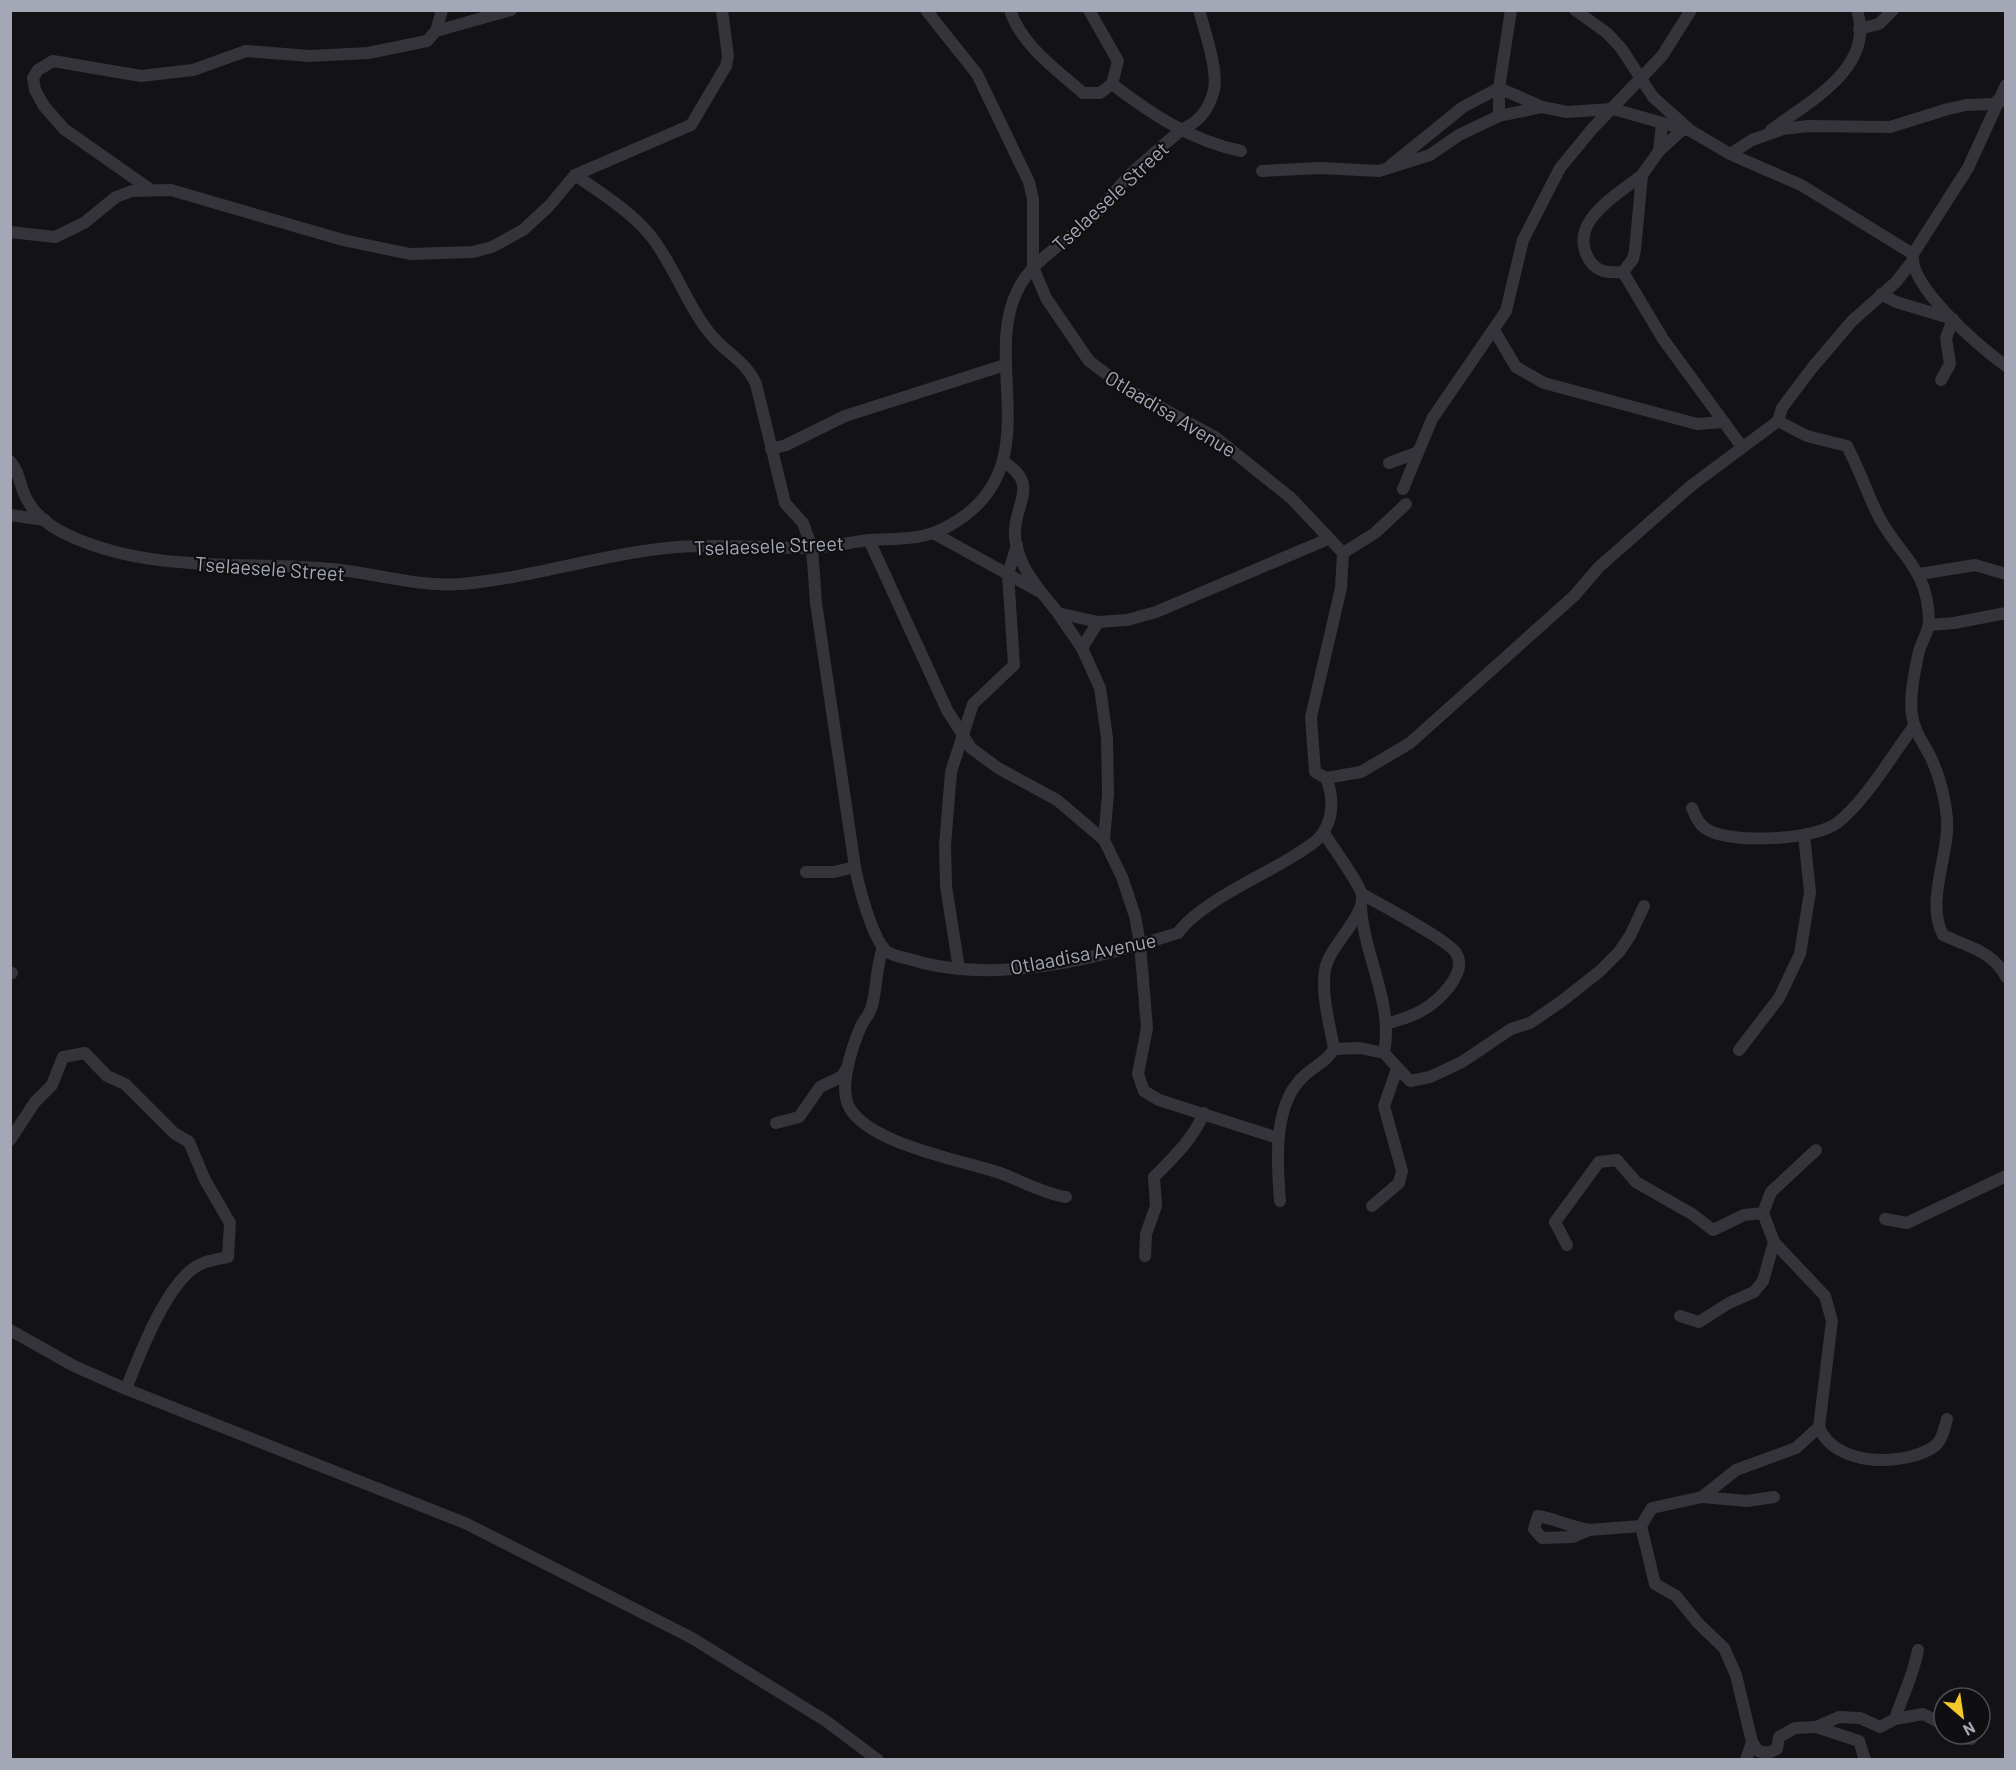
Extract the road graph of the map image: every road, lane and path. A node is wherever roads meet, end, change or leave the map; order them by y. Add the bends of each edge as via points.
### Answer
1 (442, 10) edge
2 (511, 10) edge
3 (722, 10) edge
4 (926, 10) edge
5 (1010, 10) edge
6 (1089, 10) edge
7 (1199, 10) edge
8 (1511, 10) edge
9 (1575, 10) edge
10 (1690, 10) edge
11 (1857, 10) edge
12 (1893, 10) edge
13 (1859, 29) junction
14 (436, 31) junction
15 (1642, 80) junction
16 (1112, 84) junction
17 (2006, 85) edge
18 (1499, 88) junction
19 (2002, 102) edge
20 (1542, 107) junction
21 (1613, 109) junction
22 (1499, 116) junction
23 (1448, 120) junction
24 (1662, 124) junction
25 (1182, 129) junction
26 (1687, 130) junction
27 (1766, 134) junction
28 (1459, 135) junction
29 (1241, 151) dead end
30 (1659, 151) junction
31 (1730, 154) junction
32 (1387, 169) junction
33 (1262, 171) dead end
34 (575, 175) junction
35 (1642, 175) junction
36 (151, 190) junction
37 (10, 232) edge
38 (1912, 258) junction
39 (1033, 267) junction
40 (1623, 272) junction
41 (1881, 294) junction
42 (1953, 319) junction
43 (1494, 330) junction
44 (1005, 365) junction
45 (2006, 366) edge
46 (1941, 380) dead end
47 (1778, 421) junction
48 (1724, 422) junction
49 (1742, 447) junction
50 (771, 449) junction
51 (1416, 453) junction
52 (10, 461) edge
53 (1004, 462) junction
54 (1389, 464) dead end
55 (1403, 489) dead end
56 (1406, 504) dead end
57 (10, 515) edge
58 (45, 520) junction
59 (935, 534) junction
60 (1328, 539) junction
61 (869, 540) junction
62 (1017, 545) junction
63 (812, 548) junction
64 (1343, 553) junction
65 (1920, 573) junction
66 (1008, 574) junction
67 (2006, 574) edge
68 (1042, 593) junction
69 (1059, 613) junction
70 (2006, 613) edge
71 (1098, 622) junction
72 (1929, 625) junction
73 (1082, 648) junction
74 (1914, 726) junction
75 (963, 737) junction
76 (1326, 778) junction
77 (1692, 808) dead end
78 (1324, 833) junction
79 (1804, 835) junction
80 (1104, 840) junction
81 (855, 867) junction
82 (806, 872) dead end
83 (1362, 900) junction
84 (1644, 906) dead end
85 (1140, 944) junction
86 (883, 948) junction
87 (959, 969) junction
88 (2006, 977) edge
89 (1387, 1024) junction
90 (1334, 1049) junction
91 (1739, 1050) dead end
92 (1384, 1053) junction
93 (849, 1066) junction
94 (1397, 1069) junction
95 (1204, 1113) junction
96 (776, 1123) dead end
97 (1278, 1138) junction
98 (10, 1140) edge
99 (1816, 1150) dead end
100 (2006, 1176) edge
101 (1066, 1197) dead end
102 (1280, 1201) dead end
103 (1372, 1206) dead end
104 (1763, 1213) junction
105 (1885, 1219) dead end
106 (1774, 1242) junction
107 (1567, 1245) dead end
108 (1145, 1256) dead end
109 (1680, 1316) dead end
110 (10, 1330) edge
111 (126, 1389) junction
112 (1947, 1419) dead end
113 (1819, 1428) junction
114 (1702, 1497) junction
115 (1774, 1497) dead end
116 (1641, 1526) junction
117 (1589, 1530) dead end
118 (1918, 1650) dead end
119 (1895, 1719) junction
120 (1932, 1719) edge
121 (1816, 1727) junction
122 (1752, 1742) junction
123 (878, 1760) edge
124 (1746, 1760) edge
125 (1865, 1760) edge

1 - 14 street
2 - 14 street
3 - 34 street via 726,66 691,125
4 - 39 street, Otlaadisa Avenue via 977,74 1029,182 1033,199
5 - 16 street via 1022,36 1083,93 1100,93
6 - 16 street via 1118,61
7 - 25 street, Tselaesele Street via 1214,90 1200,118
8 - 18 street
9 - 15 street via 1607,33
10 - 15 street
11 - 13 street
12 - 13 street via 1880,24
13 - 27 street via 1842,76
14 - 36 street via 427,41 368,53 310,56 246,51 193,70 172,73 141,76 53,61 38,70 33,78 35,90 64,129
15 - 21 street
15 - 26 street via 1664,110
16 - 25 street via 1146,110
17 - 19 street
18 - 20 street
18 - 22 street
18 - 23 street via 1482,95
19 - 27 street via 1948,109 1890,127 1808,126
19 - 38 street via 1968,168
20 - 21 street via 1566,112
20 - 22 street
21 - 24 street
21 - 43 street via 1560,168 1541,202 1523,240 1506,311
22 - 28 street
23 - 28 street
23 - 32 street
24 - 26 street
24 - 30 street
25 - 29 street via 1208,142
25 - 39 street, Tselaesele Street via 1131,174 1094,216
26 - 30 street
26 - 31 street
27 - 31 street
28 - 32 street via 1430,155
30 - 35 street
31 - 38 street via 1801,185
32 - 33 street
34 - 36 street via 523,230 492,247 451,254 410,254 343,240 171,190
34 - 50 street via 630,215 650,235 714,339 751,372
35 - 40 street via 1635,250
35 - 40 street via 1592,216 1582,240 1593,266 1608,273
36 - 37 street via 116,197 84,223 55,237
38 - 41 street via 1896,282
38 - 42 street via 1920,279
39 - 44 street, Tselaesele Street via 1014,296
39 - 60 street, Otlaadisa Avenue via 1046,298 1089,360 1125,388 1215,436 1291,498
40 - 48 street via 1664,339
41 - 42 street
41 - 47 street via 1812,368 1782,408
42 - 45 street via 1980,347
42 - 46 street via 1946,338 1950,364
43 - 48 street via 1516,367 1544,383 1697,424
43 - 51 street via 1440,405
44 - 50 street via 844,416
44 - 53 street, Tselaesele Street via 1010,406
47 - 49 street
47 - 65 street via 1807,436 1847,446 1875,509
48 - 49 street
49 - 76 street via 1692,485 1410,743 1361,772
50 - 63 street via 785,503 803,524
51 - 54 street
51 - 55 street
52 - 58 street, Tselaesele Street via 32,510
53 - 59 street, Tselaesele Street via 985,495 967,514
53 - 62 street via 1023,480
56 - 64 street via 1375,533
57 - 58 street, Tselaesele Street
58 - 63 street, Tselaesele Street via 74,538 141,556 334,569 431,584 492,580 673,548
59 - 61 street, Tselaesele Street
59 - 66 street
60 - 64 street, Otlaadisa Avenue
60 - 71 street via 1156,612
61 - 63 street, Tselaesele Street
61 - 75 street
62 - 66 street
62 - 68 street
63 - 81 street via 816,603
64 - 76 street via 1341,588 1311,717 1315,772
65 - 67 street via 1975,565
65 - 72 street via 1928,601
66 - 68 street
66 - 75 street via 1014,665 973,704
68 - 69 street
69 - 71 street
69 - 73 street
70 - 72 street
71 - 73 street
72 - 74 street via 1914,680
73 - 80 street via 1100,688 1107,738
74 - 79 street via 1839,822
74 - 88 street via 1937,773 1947,819 1937,897 1938,925 1943,935 1981,949
75 - 80 street via 998,768 1057,800
75 - 87 street via 951,772 945,845 946,886
76 - 78 street via 1331,801
77 - 79 street via 1698,822 1719,835
78 - 83 street
78 - 85 street, Otlaadisa Avenue via 1308,847 1204,909 1178,933
79 - 91 street via 1810,892 1800,954 1779,998
80 - 85 street via 1136,916
81 - 82 street
81 - 86 street
83 - 89 street via 1365,940
83 - 89 street via 1444,942 1459,959 1456,975 1429,1006
83 - 90 street via 1325,969
84 - 94 street via 1630,936 1600,971 1530,1023 1511,1029 1487,1047 1430,1077 1410,1082
85 - 87 street, Otlaadisa Avenue via 1046,964
85 - 95 street via 1147,1028 1138,1074 1140,1084 1159,1100
86 - 87 street, Otlaadisa Avenue via 931,966
86 - 93 street via 872,1006
89 - 92 street
90 - 92 street via 1360,1048
90 - 97 street via 1293,1089
92 - 94 street
93 - 96 street via 841,1077 820,1087 799,1117
93 - 101 street via 845,1098 849,1109 864,1125 946,1158
94 - 103 street via 1384,1106 1401,1161 1400,1181
95 - 97 street
95 - 108 street via 1183,1147 1154,1177 1156,1206 1146,1234
97 - 102 street
98 - 111 street via 35,1102 52,1085 63,1057 85,1053 107,1076 125,1084 174,1133 189,1142 230,1223 228,1257 200,1264 176,1285 145,1341
99 - 104 street via 1771,1192
100 - 105 street via 1906,1223
104 - 106 street
104 - 107 street via 1744,1215 1713,1230 1636,1182 1617,1160 1599,1162 1555,1222
106 - 109 street via 1762,1281 1754,1292 1699,1322
106 - 113 street via 1824,1296 1832,1321
110 - 111 street
111 - 123 street via 465,1523 692,1638 826,1721
112 - 113 street via 1933,1448 1878,1461 1846,1454 1824,1440
113 - 114 street via 1796,1448 1736,1470
114 - 115 street via 1747,1501
114 - 116 street via 1652,1508
116 - 117 street
116 - 122 street via 1655,1584 1676,1596 1724,1648 1737,1675
118 - 119 street via 1913,1678
119 - 120 street via 1923,1714
119 - 121 street via 1880,1727 1860,1718 1839,1717
121 - 122 street via 1795,1728 1779,1737 1777,1749 1768,1754 1758,1751
121 - 125 street via 1859,1741
122 - 124 street

